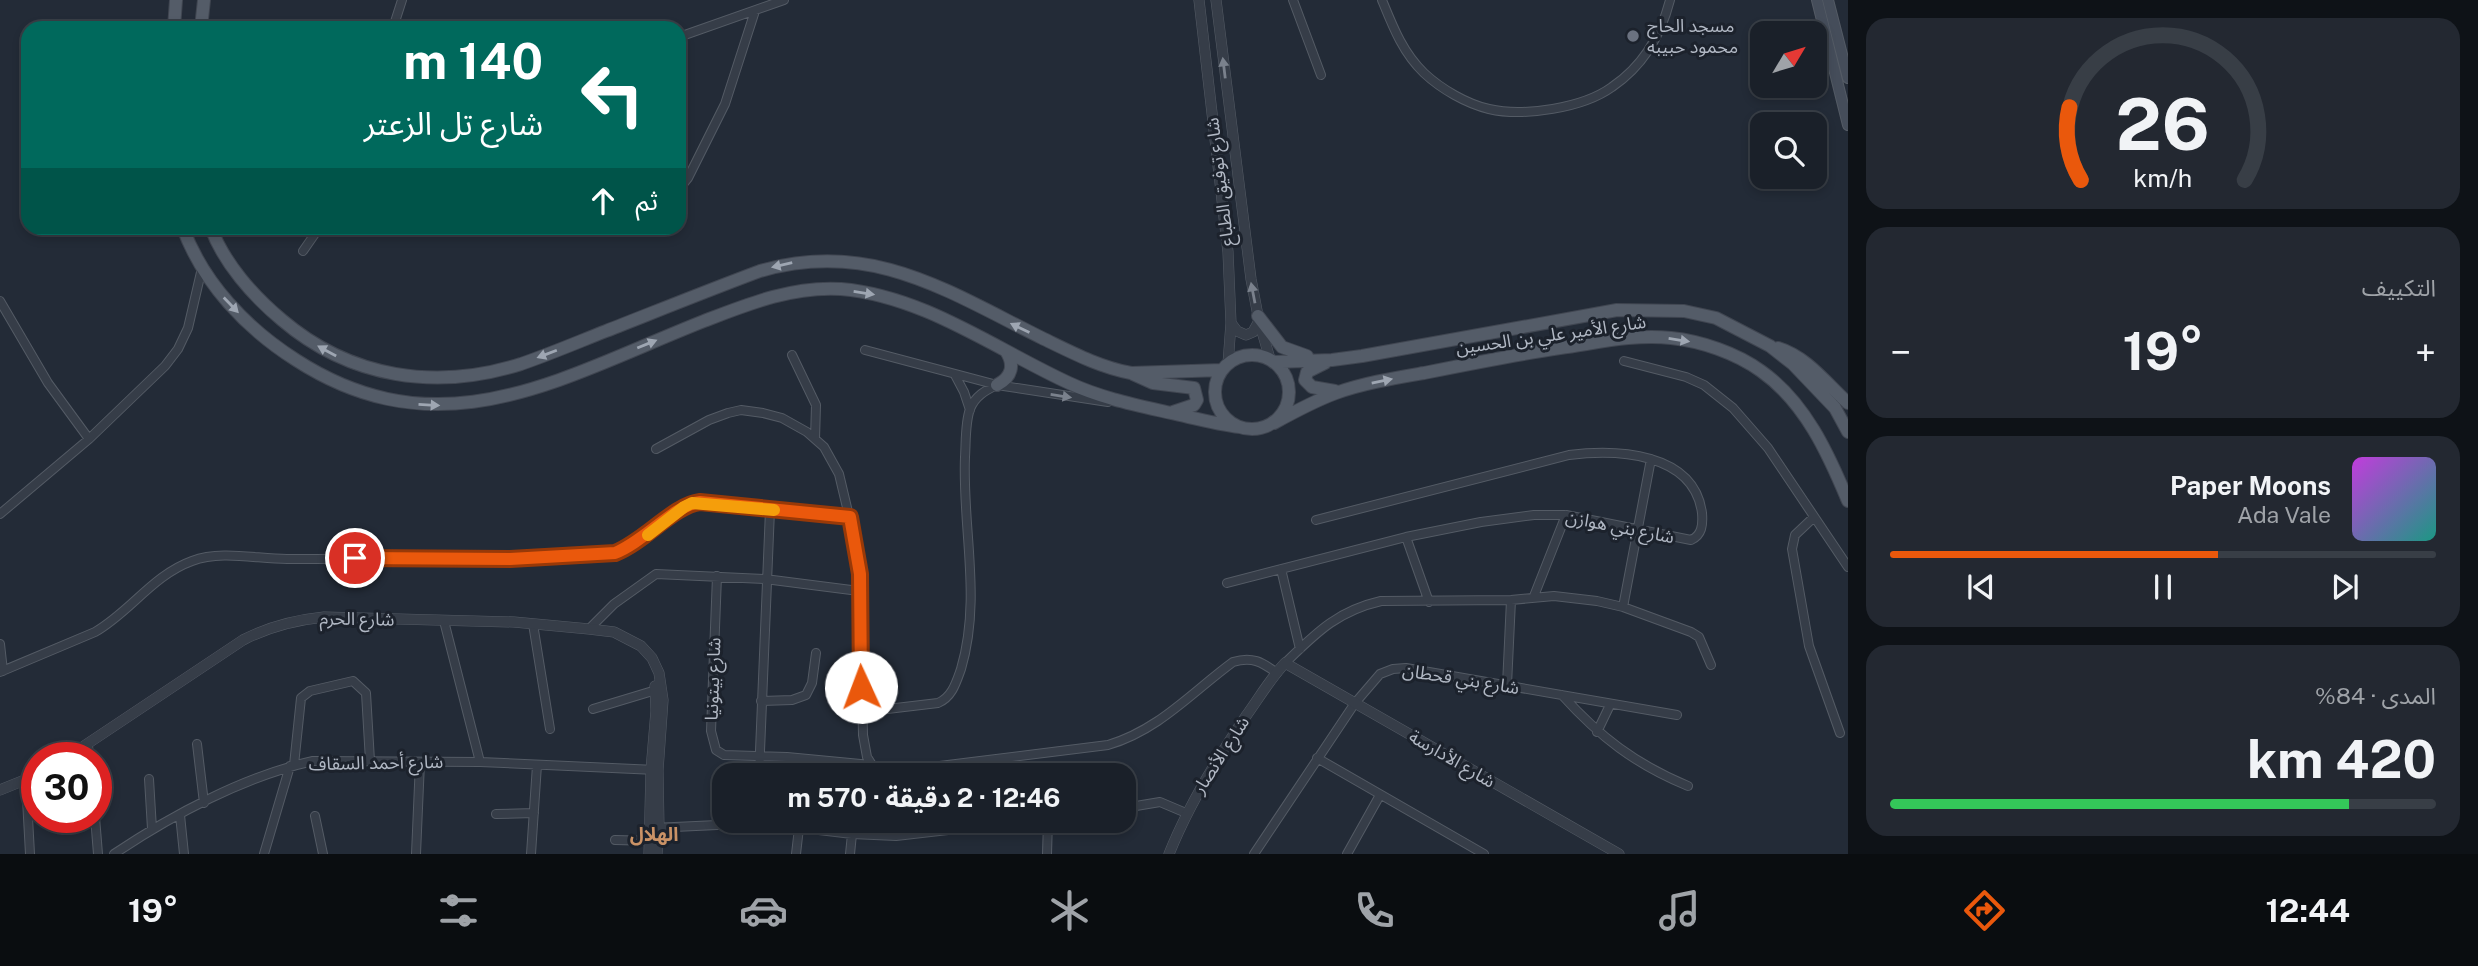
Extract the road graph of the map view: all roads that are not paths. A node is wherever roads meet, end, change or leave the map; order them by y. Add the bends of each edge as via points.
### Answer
1 (176, 0) edge
2 (204, 0) edge
3 (402, 0) edge
4 (784, 0) edge
5 (1199, 0) edge
6 (1216, 0) edge
7 (1293, 0) edge
8 (1382, 0) edge
9 (1670, 0) edge
10 (1817, 0) edge
11 (1828, 0) edge
12 (755, 11) junction
13 (174, 21) edge
14 (202, 21) edge
15 (395, 21) edge
16 (686, 35) edge
17 (1321, 75) dead end
18 (1848, 78) edge
19 (1848, 125) edge
20 (686, 180) edge
21 (185, 235) edge
22 (214, 235) edge
23 (314, 235) edge
24 (303, 251) dead end
25 (202, 268) junction
26 (0, 301) edge
27 (1258, 318) junction
28 (1231, 323) junction
29 (1770, 345) junction
30 (865, 350) dead end
31 (1006, 351) junction
32 (792, 355) dead end
33 (1332, 360) junction
34 (1273, 361) junction
35 (1624, 361) dead end
36 (1225, 367) junction
37 (1131, 373) junction
38 (955, 375) junction
39 (998, 385) junction
40 (1339, 392) junction
41 (1125, 403) junction
42 (1848, 403) edge
43 (970, 410) junction
44 (1169, 412) junction
45 (1274, 423) junction
46 (1240, 427) junction
47 (1848, 432) edge
48 (89, 439) junction
49 (815, 439) junction
50 (656, 449) dead end
51 (1651, 459) junction
52 (1848, 502) edge
53 (770, 510) junction
54 (0, 514) edge
55 (1566, 514) junction
56 (850, 517) junction
57 (1813, 518) junction
58 (1316, 520) dead end
59 (1637, 531) junction
60 (1406, 537) junction
61 (1848, 567) edge
62 (1281, 569) junction
63 (717, 576) junction
64 (765, 579) junction
65 (1227, 583) dead end
66 (859, 591) junction
67 (1534, 596) junction
68 (1511, 600) junction
69 (1429, 602) junction
70 (1623, 607) junction
71 (444, 621) junction
72 (533, 624) junction
73 (589, 629) junction
74 (0, 644) edge
75 (641, 646) junction
76 (1300, 649) junction
77 (816, 653) dead end
78 (1286, 663) junction
79 (1711, 665) dead end
80 (2, 672) edge
81 (1277, 673) junction
82 (1507, 685) junction
83 (656, 690) junction
84 (1562, 695) junction
85 (761, 701) junction
86 (1355, 703) junction
87 (1610, 705) junction
88 (593, 709) dead end
89 (862, 712) junction
90 (1677, 715) dead end
91 (550, 729) dead end
92 (1597, 732) junction
93 (1840, 733) dead end
94 (92, 742) edge
95 (197, 744) dead end
96 (758, 755) junction
97 (1317, 758) junction
98 (370, 761) junction
99 (420, 762) junction
100 (480, 762) junction
101 (758, 763) edge
102 (848, 763) edge
103 (870, 763) edge
104 (963, 763) edge
105 (537, 765) junction
106 (292, 766) junction
107 (654, 770) junction
108 (149, 779) dead end
109 (21, 783) edge
110 (1688, 786) dead end
111 (0, 790) edge
112 (1380, 795) junction
113 (204, 803) junction
114 (1136, 805) edge
115 (534, 813) junction
116 (1186, 813) junction
117 (496, 814) dead end
118 (180, 815) junction
119 (315, 816) dead end
120 (712, 825) edge
121 (654, 828) junction
122 (152, 829) junction
123 (29, 833) edge
124 (96, 833) edge
125 (798, 833) edge
126 (843, 833) edge
127 (921, 833) edge
128 (1048, 833) edge
129 (852, 834) junction
130 (615, 840) dead end
131 (654, 841) junction
132 (30, 854) edge
133 (98, 854) edge
134 (114, 854) edge
135 (184, 854) edge
136 (264, 854) edge
137 (323, 854) edge
138 (416, 854) edge
139 (531, 854) edge
140 (649, 854) edge
141 (657, 854) edge
142 (796, 854) edge
143 (850, 854) edge
144 (1047, 854) edge
145 (1169, 854) edge
146 (1254, 854) edge
147 (1347, 854) edge
148 (1484, 854) edge
149 (1619, 854) edge

1 - 13 main road
2 - 14 main road
3 - 15 street
4 - 12 street
5 - 28 street, شارع توفيق الطباع via 1228,252
27 -> 6 street, شارع توفيق الطباع
7 - 17 street
8 - 9 street via 1401,43 1433,80 1486,108 1526,112 1567,106 1612,87 1647,52
10 - 19 main road
11 - 18 main road
12 - 16 street
12 - 20 street via 725,104
21 - 25 main road
37 -> 22 main road via 1082,358 949,291 905,274 868,264 821,260 760,271 499,370 443,378 392,374 332,355 299,334 249,287
23 - 24 street
25 -> 31 main road via 265,339 311,370 354,390 421,405 475,403 514,395 758,300 802,290 841,289 894,298
25 - 48 street via 192,316 178,349
26 - 48 street via 48,383
27 - 28 street via 1253,332 1246,335
27 - 33 main road via 1288,351
27 - 34 street, شارع توفيق الطباع
28 - 36 street, شارع توفيق الطباع
29 - 33 main road, شارع الأمير علي بن الحسين via 1716,318 1642,309
29 - 42 main road via 1792,352
29 - 47 main road, شارع الأمير علي بن الحسين via 1835,408
30 - 38 street
31 - 39 main road via 1012,366
31 - 41 main road via 1071,384
32 - 49 street via 816,405
33 - 34 main road, شارع الأمير علي بن الحسين
33 - 40 main road via 1311,370 1305,380 1312,387
34 - 36 main road via 1248,355
34 - 45 main road via 1286,376 1290,393 1285,410
35 - 57 street via 1686,377 1726,402 1768,448
36 - 37 main road
36 - 46 main road via 1216,384 1216,402 1225,418
37 - 44 main road via 1153,383 1194,388 1194,405
38 - 39 street
38 - 43 street
39 -> 41 street
39 - 43 street via 980,394
40 - 45 main road, شارع الأمير علي بن الحسين
40 -> 52 main road, شارع الأمير علي بن الحسين via 1522,353 1632,337 1699,343 1760,370 1785,391 1824,448
41 - 44 main road
43 - 89 street via 965,481 972,600 959,673 949,695 938,703
44 - 46 main road
45 - 46 main road via 1257,429
48 - 54 street
49 - 50 street via 782,418 741,410 709,420
49 - 56 street via 839,474
51 - 58 street, شارع بني هوازن via 1610,452 1569,455
51 - 59 street
51 - 59 street, شارع بني هوازن via 1681,474 1695,490 1701,531 1691,540
53 - 56 street
53 - 64 street
53 - 80 street via 692,503 628,548 596,555 510,559 206,557 173,570 107,625
55 - 59 street, شارع بني هوازن
55 - 60 street, شارع بني هوازن via 1482,522
55 - 67 street
56 - 66 street via 859,558
57 - 61 street
57 - 93 street via 1795,535 1792,549 1809,646
59 - 70 street
60 - 62 street, شارع بني هوازن
60 - 69 street
62 - 65 street, شارع بني هوازن
62 - 76 street
63 - 64 street
63 - 73 street via 656,573
63 - 96 street, شارع بيتونيا via 712,741 724,755
64 - 66 street
64 - 85 street
66 - 89 street
67 - 68 street
67 - 70 street
68 - 69 street
68 - 82 street
69 - 76 street via 1381,601 1351,610
70 - 79 street via 1699,637
71 - 72 street, شارع الحرم
71 - 94 street, شارع الحرم via 324,617 265,628
71 - 100 street
72 - 73 street, شارع الحرم
72 - 91 street
73 - 75 street, شارع الحرم via 614,632
74 - 80 street
75 - 83 street
75 - 107 street via 661,680 663,710
76 - 78 street
77 - 85 street via 806,695
78 - 81 street, شارع الأنصار
78 - 86 street, شارع الأدارسة
81 - 104 street, شارع بيتونيا via 1260,661 1233,662 1129,739
81 - 116 street, شارع الأنصار
82 - 84 street, شارع بني قحطان
82 - 86 street, شارع بني قحطان via 1393,669 1380,674
83 - 88 street
83 - 107 street
84 - 87 street, شارع بني قحطان
84 - 92 street
85 - 96 street
86 - 97 street, شارع بني قحطان
86 - 149 street, شارع الأدارسة
87 - 90 street, شارع بني قحطان
87 - 92 street
89 - 103 street
92 - 110 street via 1638,762
95 - 113 street
96 - 101 street
96 - 102 street, شارع بيتونيا
97 - 112 street
97 - 146 street, شارع بني قحطان
98 - 99 street, شارع أحمد السقاف
98 - 106 street, شارع أحمد السقاف via 313,761
98 - 106 street via 366,693 354,681 310,691 301,698
99 - 100 street, شارع أحمد السقاف
99 - 138 street
100 - 105 street, شارع أحمد السقاف
105 - 107 street, شارع أحمد السقاف
105 - 115 street
106 - 113 street, شارع أحمد السقاف
106 - 136 street
107 - 121 street
108 - 122 street
109 - 111 street
112 - 147 street
112 - 148 street
113 - 118 street, شارع أحمد السقاف
114 - 116 street via 1160,802
115 - 117 street
115 - 139 street
116 - 145 street, شارع الأنصار
118 - 122 street, شارع أحمد السقاف
118 - 135 street
119 - 137 street
120 - 121 street
121 - 131 street
122 - 134 street, شارع أحمد السقاف
123 - 132 street
124 - 133 street
125 - 142 street
126 - 129 street
127 - 129 street
128 - 144 street
129 - 143 street
130 - 131 street
131 - 140 street
131 - 141 street

